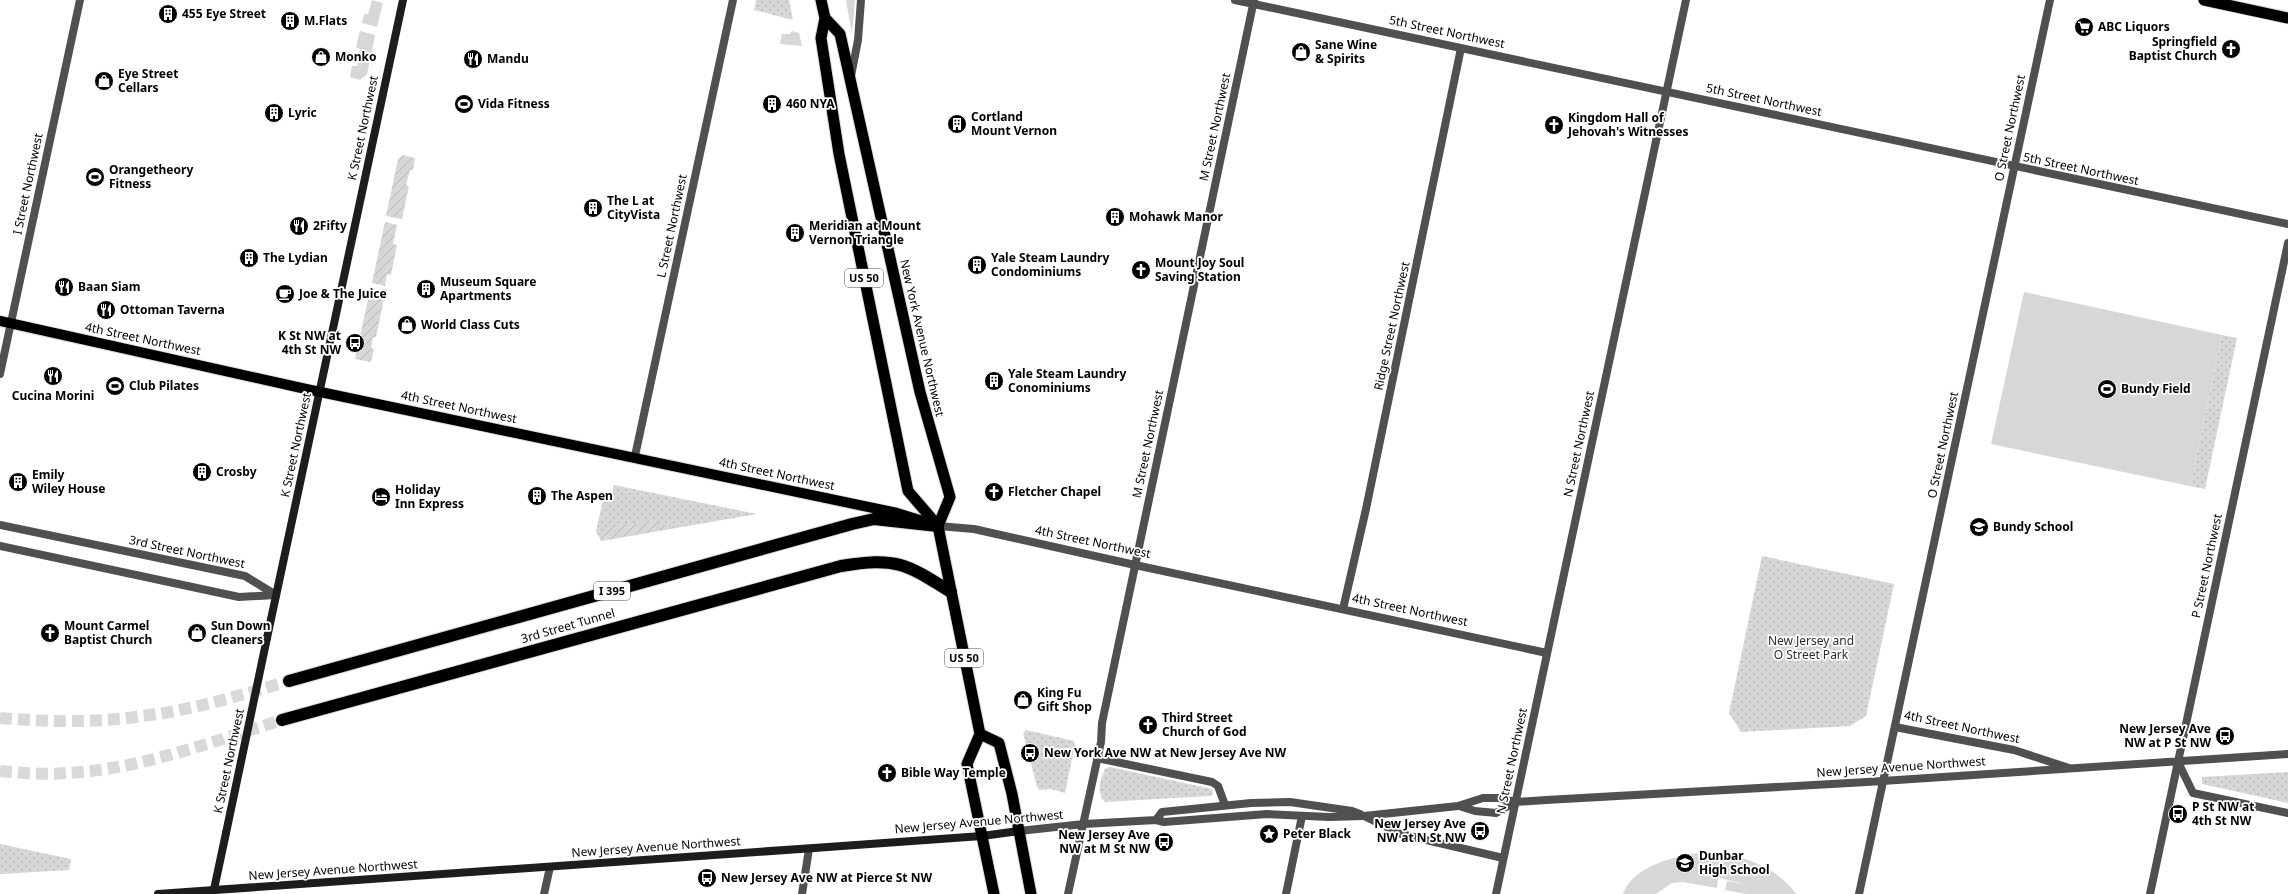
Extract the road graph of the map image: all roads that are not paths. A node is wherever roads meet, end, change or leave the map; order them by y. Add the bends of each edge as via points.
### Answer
1 (80, 0) edge
2 (402, 0) edge
3 (733, 0) edge
4 (821, 0) edge
5 (861, 0) edge
6 (1235, 0) edge
7 (1686, 0) edge
8 (2050, 0) edge
9 (2204, 0) edge
10 (1253, 2) edge
11 (825, 18) junction
12 (2288, 18) edge
13 (1461, 48) junction
14 (850, 76) junction
15 (1667, 91) junction
16 (2014, 167) junction
17 (2288, 224) edge
18 (2288, 243) edge
19 (0, 321) edge
20 (10, 324) junction
21 (0, 374) edge
22 (319, 391) junction
23 (635, 456) junction
24 (0, 525) edge
25 (938, 526) junction
26 (0, 546) edge
27 (1135, 565) junction
28 (951, 592) junction
29 (276, 595) junction
30 (1343, 609) junction
31 (1547, 653) junction
32 (289, 682) tunnel mouth
33 (282, 720) tunnel mouth
34 (1895, 727) junction
35 (980, 734) junction
36 (2288, 754) edge
37 (1097, 758) junction
38 (2178, 762) junction
39 (2070, 768) junction
40 (1883, 781) junction
41 (1516, 802) junction
42 (1225, 805) junction
43 (1458, 806) junction
44 (2288, 813) edge
45 (1302, 816) junction
46 (1364, 816) junction
47 (1156, 820) junction
48 (1084, 824) junction
49 (1019, 831) junction
50 (982, 836) junction
51 (808, 849) junction
52 (1504, 858) junction
53 (550, 867) junction
54 (213, 893) edge
55 (158, 894) edge
56 (544, 894) edge
57 (802, 894) edge
58 (994, 894) edge
59 (1031, 894) edge
60 (1068, 894) edge
61 (1286, 894) edge
62 (1496, 894) edge
63 (1859, 894) edge
64 (2150, 894) edge

1 - 20 street, I Street Northwest
2 - 22 main road, K Street Northwest
3 - 23 street, L Street Northwest
4 - 11 highway, US 50
5 - 14 street via 858,40
6 - 10 street, 5th Street Northwest
7 - 15 street, N Street Northwest
8 - 16 street, O Street Northwest
9 - 12 highway
10 - 13 street, 5th Street Northwest
10 - 27 street, M Street Northwest
11 - 14 highway, New York Avenue Northwest / US 50 via 840,34
11 - 25 highway, US 50 via 821,38 839,154 908,491
13 - 15 street, 5th Street Northwest
13 - 30 street, Ridge Street Northwest
14 - 25 highway, New York Avenue Northwest / US 50 via 920,392 950,497
15 - 16 street, 5th Street Northwest
15 - 31 street, N Street Northwest
16 - 17 street, 5th Street Northwest
16 - 34 street, O Street Northwest
18 - 38 street, P Street Northwest
19 - 20 main road, 4th Street Northwest
20 - 21 street, I Street Northwest
20 - 22 main road, 4th Street Northwest
22 - 23 main road, 4th Street Northwest
22 - 29 main road, K Street Northwest
23 - 25 main road, 4th Street Northwest via 897,513
24 - 29 street, 3rd Street Northwest via 245,576
25 - 27 street, 4th Street Northwest via 974,530
25 - 28 highway, US 50
25 - 32 highway, 3rd Street Tunnel / I 395 via 874,519 852,524
26 - 29 street via 239,597
27 - 30 street, 4th Street Northwest
27 - 37 street, M Street Northwest
28 - 33 highway, 3rd Street Tunnel via 917,571 897,563 870,562 841,566
28 - 35 highway, US 50
29 - 54 main road, K Street Northwest, bridge
30 - 31 street, 4th Street Northwest
31 - 41 street, N Street Northwest
34 - 39 street, 4th Street Northwest via 2014,750
34 - 40 street, O Street Northwest
35 - 49 highway via 999,743
35 - 50 highway via 967,764
36 - 38 street, New Jersey Avenue Northwest
37 - 42 street via 1212,782 1218,786
37 - 48 street, M Street Northwest
38 - 39 street, New Jersey Avenue Northwest
38 - 44 street via 2193,792
38 - 64 street, P Street Northwest
39 - 40 street, New Jersey Avenue Northwest
40 - 41 street, New Jersey Avenue Northwest
40 - 63 street, O Street Northwest
41 - 43 street, New Jersey Avenue Northwest via 1483,798
41 - 43 street, New Jersey Avenue Northwest via 1496,813
41 - 52 street, N Street Northwest
42 - 46 street, New Jersey Avenue Northwest via 1290,802 1352,811
42 - 47 street, New Jersey Avenue Northwest via 1162,812
43 - 46 street, New Jersey Avenue Northwest
45 - 46 street, New Jersey Avenue Northwest
45 - 47 street, New Jersey Avenue Northwest via 1267,814 1164,822
45 - 61 street
46 - 52 street via 1401,834
47 - 48 street, New Jersey Avenue Northwest
48 - 49 street, New Jersey Avenue Northwest
48 - 60 street, M Street Northwest
49 - 50 main road, New Jersey Avenue Northwest
49 - 59 highway
50 - 51 main road, New Jersey Avenue Northwest
50 - 58 highway
51 - 53 main road, New Jersey Avenue Northwest
51 - 57 street
52 - 62 street, N Street Northwest
53 - 54 main road, New Jersey Avenue Northwest
53 - 56 street
54 - 55 main road, New Jersey Avenue Northwest

